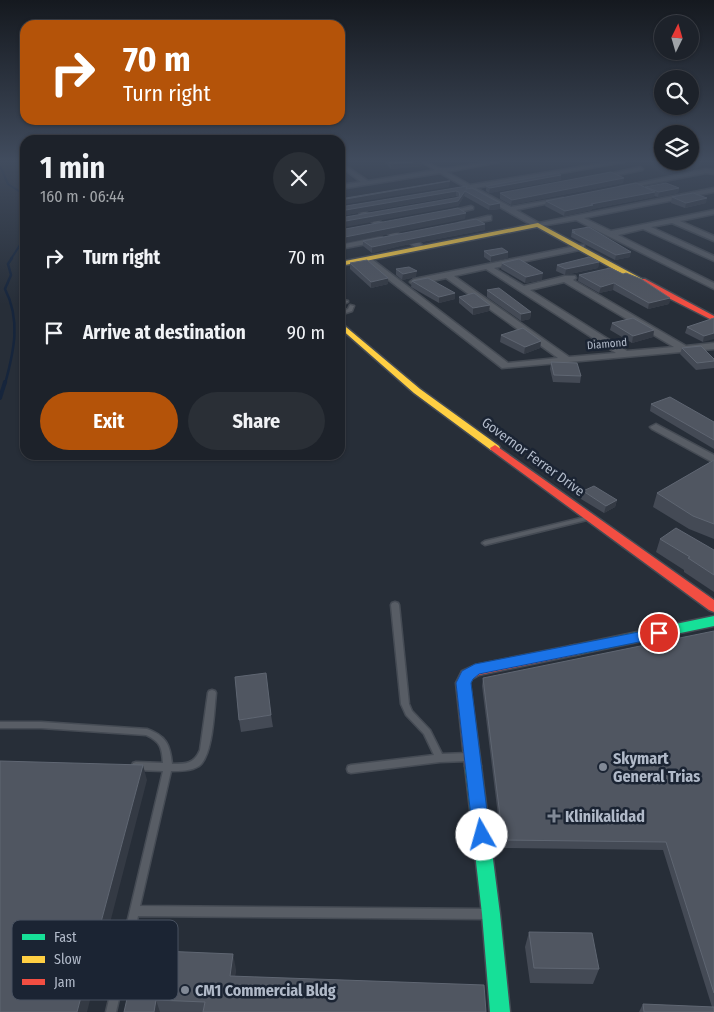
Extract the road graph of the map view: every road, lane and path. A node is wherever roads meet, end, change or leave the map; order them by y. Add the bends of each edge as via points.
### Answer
1 (356, 209) edge
2 (465, 209) edge
3 (473, 209) edge
4 (510, 209) edge
5 (610, 209) edge
6 (714, 212) edge
7 (377, 214) edge
8 (368, 215) junction
9 (435, 215) edge
10 (699, 216) junction
11 (358, 217) edge
12 (577, 217) junction
13 (673, 221) junction
14 (714, 222) edge
15 (390, 223) edge
16 (377, 225) junction
17 (452, 225) edge
18 (538, 225) junction
19 (644, 227) junction
20 (416, 232) edge
21 (610, 234) junction
22 (397, 236) junction
23 (714, 239) edge
24 (345, 246) edge
25 (580, 247) junction
26 (417, 249) junction
27 (366, 259) junction
28 (714, 259) edge
29 (345, 263) edge
30 (488, 266) junction
31 (618, 267) junction
32 (600, 271) edge
33 (447, 275) junction
34 (582, 275) edge
35 (564, 279) junction
36 (400, 285) junction
37 (714, 286) edge
38 (523, 289) junction
39 (352, 306) dead end
40 (345, 312) edge
41 (714, 319) edge
42 (345, 328) edge
43 (714, 346) edge
44 (684, 349) junction
45 (626, 355) junction
46 (567, 360) junction
47 (656, 427) dead end
48 (714, 460) edge
49 (590, 517) junction
50 (485, 543) dead end
51 (395, 604) dead end
52 (714, 607) edge
53 (714, 621) edge
54 (212, 694) dead end
55 (0, 725) edge
56 (472, 757) junction
57 (440, 758) junction
58 (128, 765) edge
59 (168, 766) junction
60 (351, 769) dead end
61 (134, 911) junction
62 (491, 914) junction
63 (132, 920) edge
64 (500, 1012) edge

1 - 8 street
2 - 9 street
3 - 17 street via 488,218
4 - 18 street
5 - 12 street
6 - 10 street
7 - 8 street
8 - 11 street
8 - 16 street
10 - 13 street
10 - 14 street
12 - 18 street
12 - 21 street
13 - 19 street
13 - 23 street
15 - 16 street
16 - 22 street
18 - 25 street
18 - 26 street
19 - 21 street
19 - 28 street
20 - 22 street
21 - 37 street
22 - 24 street
22 - 26 street via 398,240
25 - 30 street
25 - 31 street
26 - 27 street
27 - 29 street
27 - 36 street
30 - 33 street
30 - 38 street
31 - 32 street
31 - 41 street
33 - 36 street
33 - 46 street
34 - 35 street
35 - 38 street
35 - 44 street
36 - 46 street, Diamond via 504,365
38 - 45 street
39 - 40 lane
42 - 49 street, Governor Ferrer Drive via 417,391
43 - 44 street, Diamond
44 - 45 street, Diamond
45 - 46 street, Diamond
47 - 48 street
49 - 50 lane
49 - 52 street, Governor Ferrer Drive
51 - 57 lane via 405,704 427,732
53 - 56 street via 475,670 463,683
54 - 59 lane via 203,755 194,765
55 - 59 lane via 147,732 159,737 166,747
56 - 57 lane
56 - 62 street
57 - 60 lane
58 - 59 lane
59 - 61 lane
61 - 62 lane
61 - 63 lane
62 - 64 street

